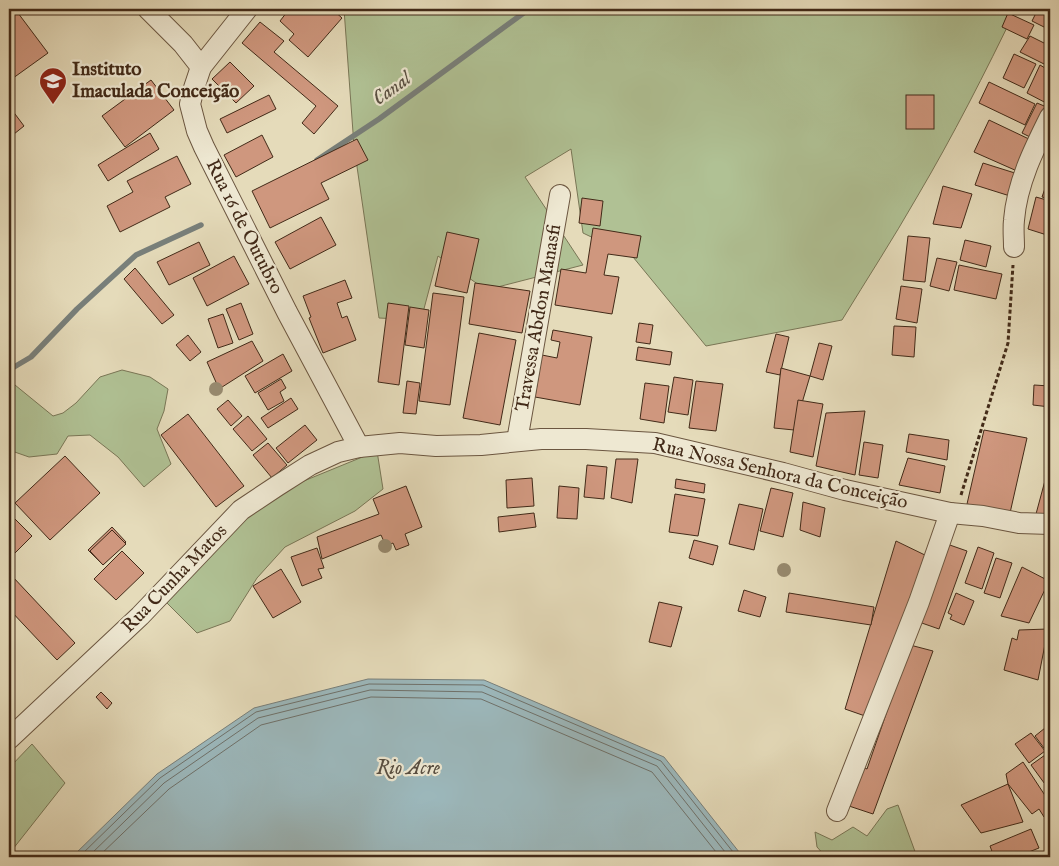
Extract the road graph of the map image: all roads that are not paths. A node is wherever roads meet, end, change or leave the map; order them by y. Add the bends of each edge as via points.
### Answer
1 (148, 9) edge
2 (247, 9) edge
3 (201, 67) junction
4 (1050, 117) edge
5 (560, 195) dead end
6 (1014, 247) road end
7 (517, 441) junction
8 (359, 447) junction
9 (953, 513) junction
10 (1050, 524) edge
11 (9, 738) edge
12 (837, 811) dead end

1 - 3 street
2 - 3 street, Rua 16 de Outubro
3 - 8 street, Rua 16 de Outubro via 190,104 197,131
4 - 6 street via 1029,160 1018,195
5 - 7 street, Travessa Abdon Manasfi
7 - 8 street, Rua Nossa Senhora da Conceição via 436,446 400,442
7 - 9 street, Rua Nossa Senhora da Conceição via 586,439 655,443
8 - 11 street, Rua Cunha Matos via 338,452 310,465 241,510 140,616
9 - 10 street, Rua Nossa Senhora da Conceição
9 - 12 street

